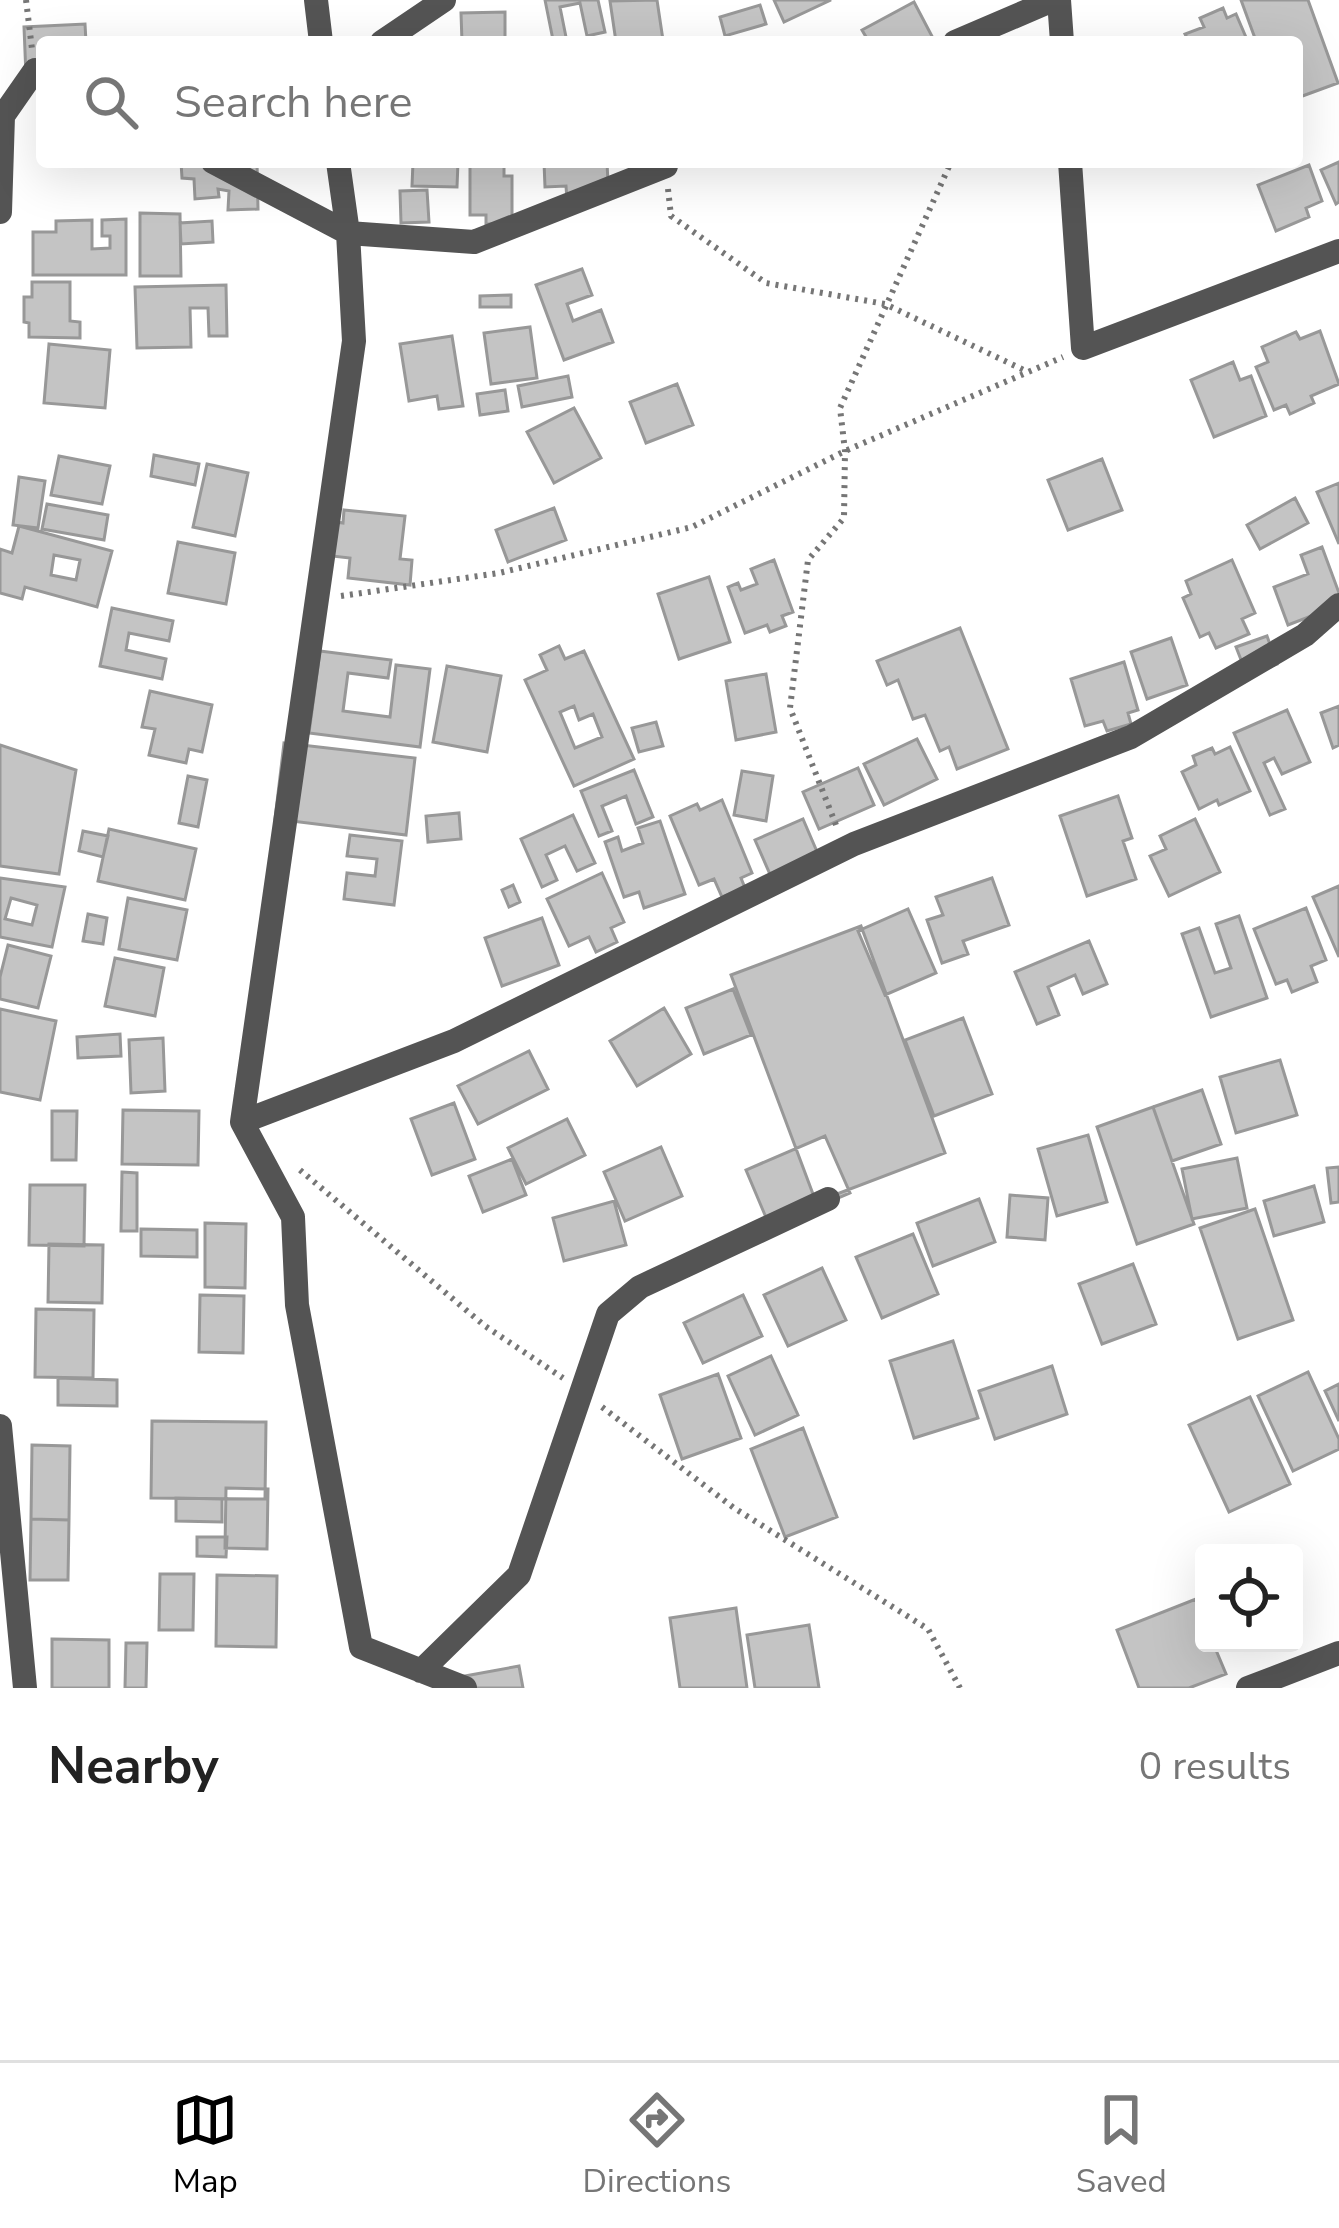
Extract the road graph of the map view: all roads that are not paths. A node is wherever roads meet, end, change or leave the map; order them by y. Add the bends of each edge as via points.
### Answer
1 (316, 0) edge
2 (444, 0) edge
3 (1056, 0) edge
4 (320, 36) edge
5 (391, 36) edge
6 (969, 36) edge
7 (1061, 36) edge
8 (36, 75) edge
9 (224, 168) edge
10 (339, 168) edge
11 (654, 168) edge
12 (1070, 168) edge
13 (0, 212) edge
14 (348, 233) junction
15 (1339, 251) edge
16 (1339, 604) edge
17 (242, 1122) junction
18 (828, 1199) dead end
19 (0, 1426) edge
20 (1339, 1653) edge
21 (421, 1671) junction
22 (25, 1688) edge
23 (465, 1688) edge
24 (1248, 1688) edge

1 - 4 street
2 - 5 street
3 - 6 street
3 - 7 street
8 - 13 street via 3,116
9 - 14 street
10 - 14 street
11 - 14 street via 474,242
12 - 15 street via 1083,348
14 - 17 street via 353,341
16 - 17 street via 1305,635 1131,737 845,849 454,1041
17 - 21 street via 293,1217 297,1305 361,1647
18 - 21 street via 640,1287 608,1315 519,1575
19 - 22 street
20 - 24 street
21 - 23 street

